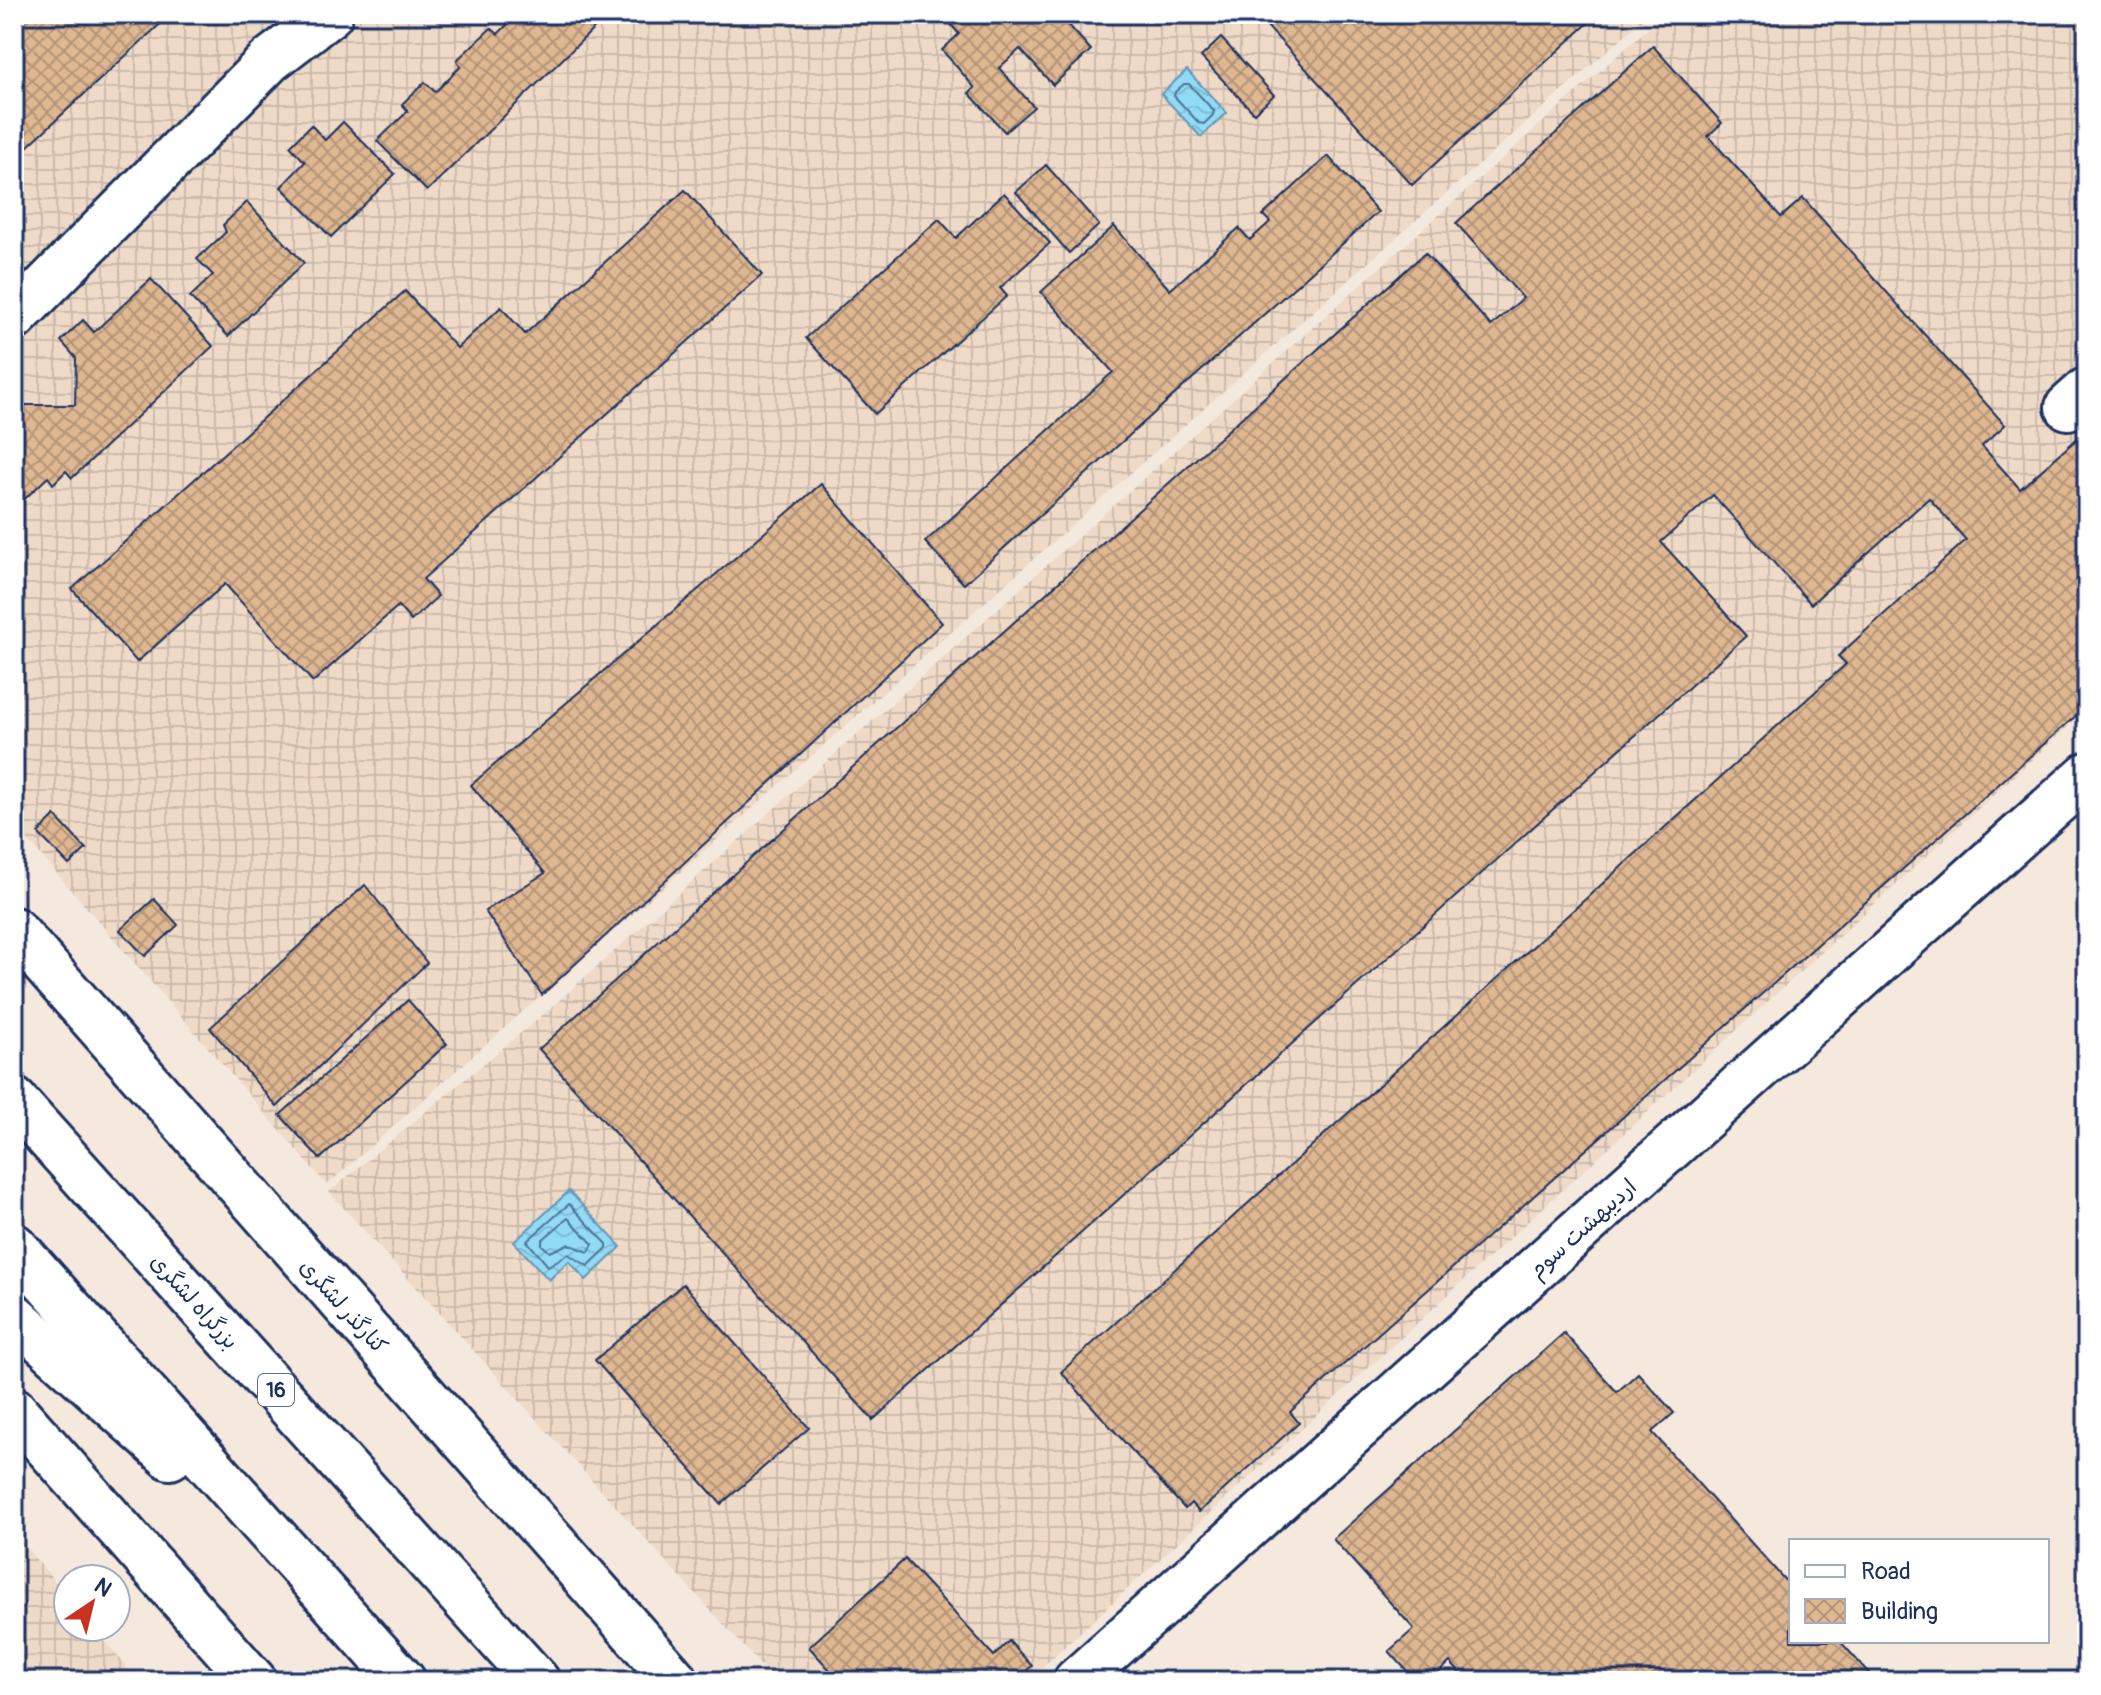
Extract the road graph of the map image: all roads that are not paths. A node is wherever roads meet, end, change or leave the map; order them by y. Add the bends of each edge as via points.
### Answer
1 (330, 14) edge
2 (14, 318) edge
3 (2087, 775) edge
4 (14, 930) edge
5 (14, 1100) edge
6 (14, 1246) edge
7 (14, 1316) edge
8 (14, 1410) edge
9 (335, 1605) junction
10 (254, 1681) edge
11 (403, 1681) edge
12 (537, 1681) edge
13 (676, 1681) edge
14 (1076, 1681) edge

1 - 2 main road via 270,60
3 - 14 main road, اردیبهشت سوم
4 - 13 main road, کنارگذر لشگری
5 - 12 main road, بزرگراه لشگری / 16
6 - 9 main road
7 - 9 main road
8 - 10 main road
9 - 11 main road

